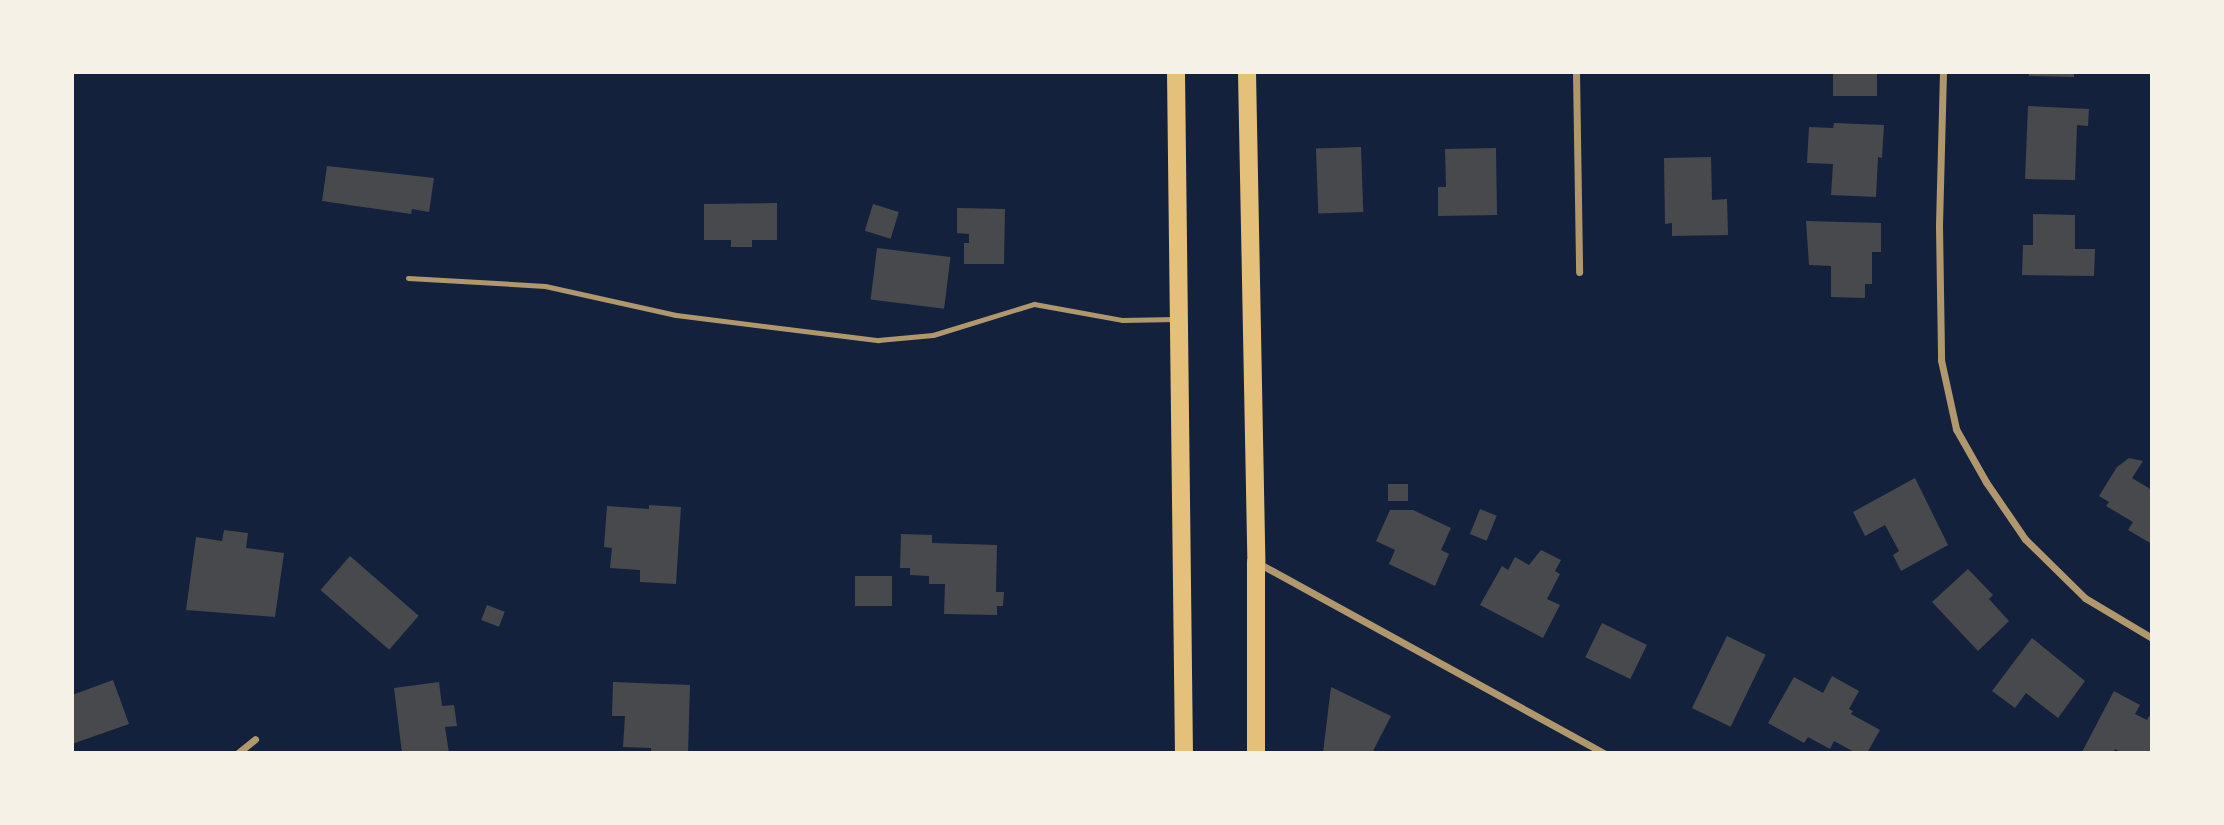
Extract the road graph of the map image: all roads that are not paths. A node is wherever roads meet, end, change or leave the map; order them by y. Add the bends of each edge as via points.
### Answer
1 (1176, 72) edge
2 (1247, 72) edge
3 (1576, 72) edge
4 (1943, 72) edge
5 (1579, 272) dead end
6 (408, 278) dead end
7 (1179, 319) junction
8 (1256, 562) junction
9 (2152, 638) edge
10 (254, 739) dead end
11 (238, 753) edge
12 (1184, 753) edge
13 (1256, 753) edge
14 (1604, 753) edge

1 - 7 main road
2 - 8 main road
3 - 5 street
4 - 9 street via 1941,360 1956,429 2025,539 2085,598
6 - 7 lane via 545,286 676,315 878,341 933,335 1034,304 1122,320
7 - 12 main road
8 - 13 main road
8 - 14 street
10 - 11 street

